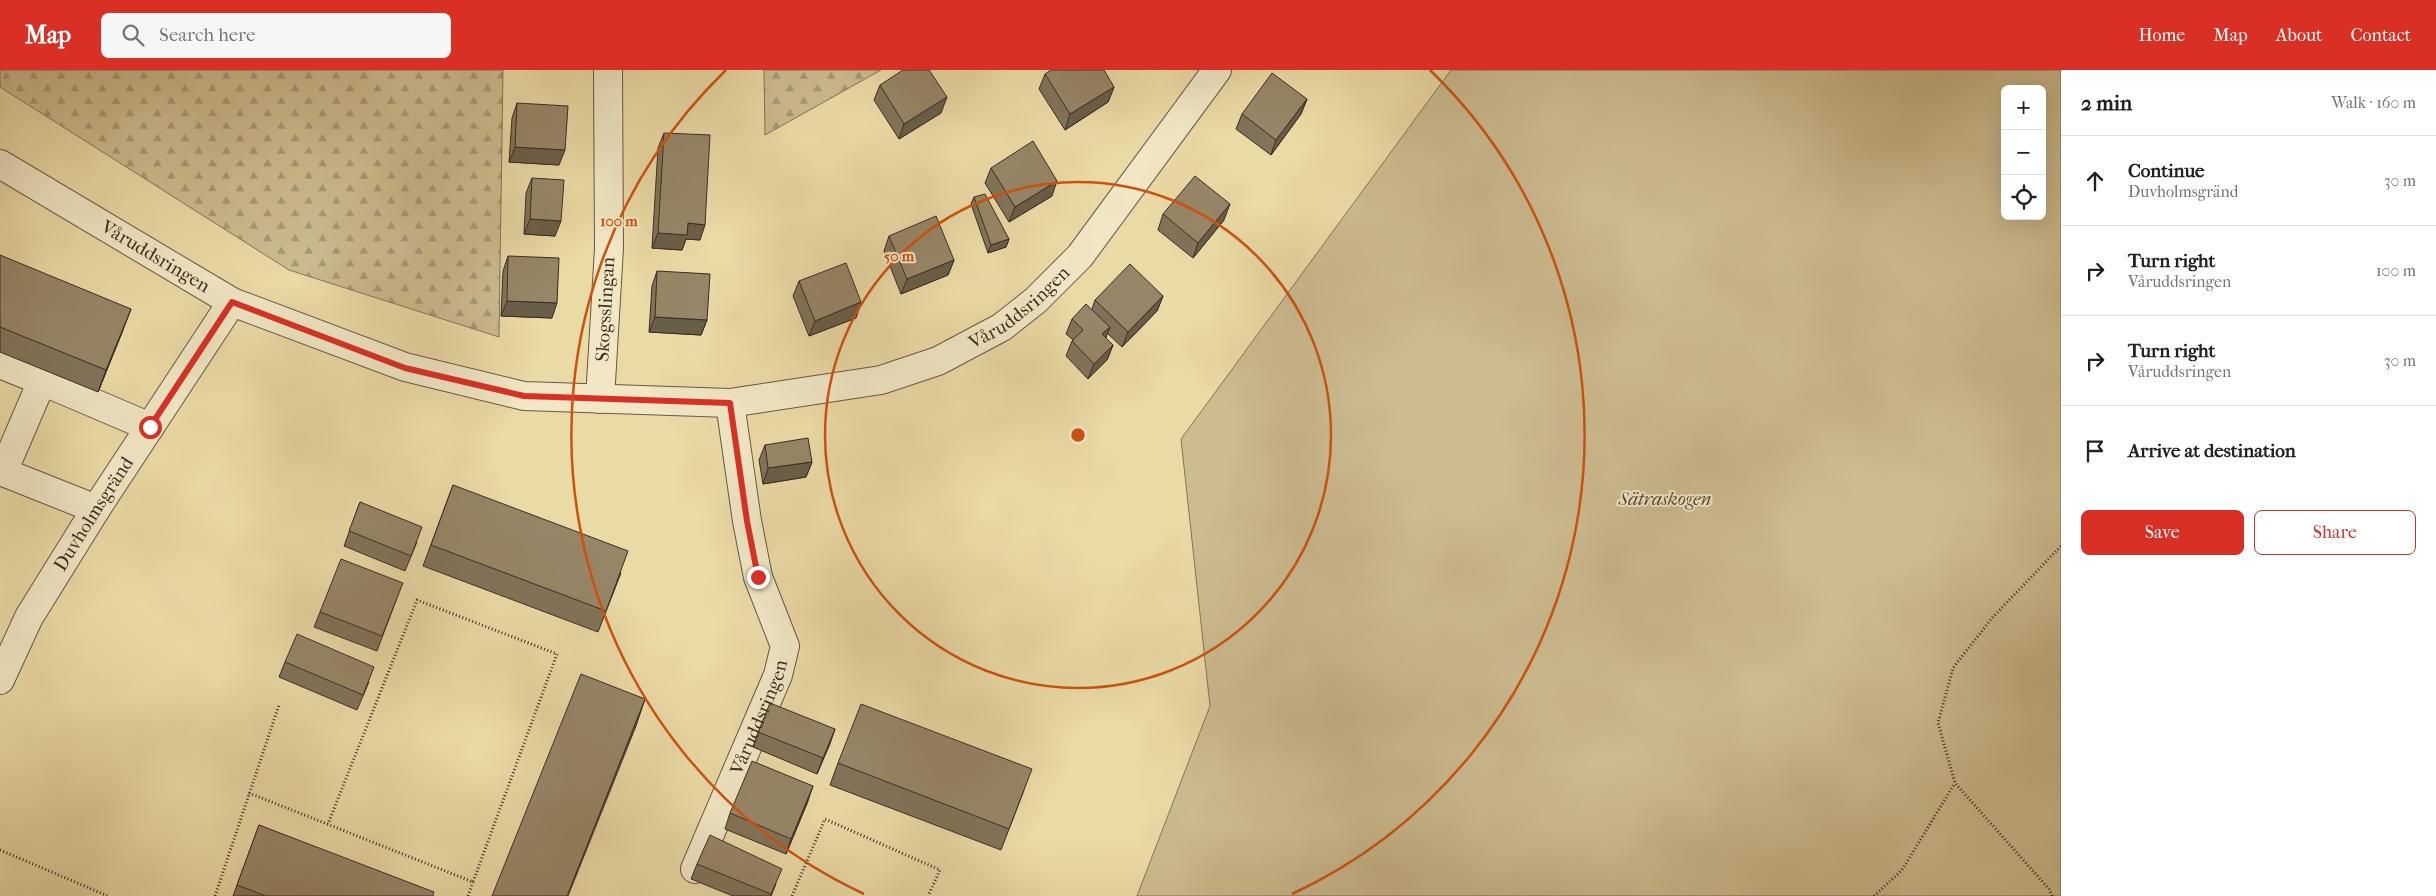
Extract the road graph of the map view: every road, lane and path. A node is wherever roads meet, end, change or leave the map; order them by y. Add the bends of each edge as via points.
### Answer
1 (608, 70) edge
2 (1217, 70) edge
3 (0, 164) edge
4 (232, 302) junction
5 (0, 364) edge
6 (42, 381) junction
7 (600, 399) junction
8 (730, 403) junction
9 (150, 427) junction
10 (2, 466) edge
11 (96, 509) junction
12 (2061, 546) edge
13 (0, 680) edge
14 (278, 705) dead end
15 (1955, 782) junction
16 (249, 793) junction
17 (328, 824) junction
18 (0, 850) edge
19 (691, 879) dead end
20 (473, 882) junction
21 (108, 896) edge
22 (215, 896) edge
23 (468, 896) edge
24 (792, 896) edge
25 (928, 896) edge
26 (1874, 896) edge
27 (2052, 896) edge

1 - 7 street, Skogsslingan via 609,248
2 - 8 street, Våruddsringen via 1080,256 1036,300 1002,327 938,361 881,380
3 - 4 street, Våruddsringen
4 - 7 street, Våruddsringen via 405,368 524,396
4 - 9 street, Duvholmsgränd
5 - 6 street
6 - 9 street
6 - 10 street
7 - 8 street, Våruddsringen
8 - 19 street, Våruddsringen via 758,577 785,646 778,675
9 - 11 street, Duvholmsgränd
10 - 11 street
11 - 13 street, Duvholmsgränd via 29,617
12 - 15 path via 1992,618 1953,668 1938,723
14 - 16 path
15 - 26 path via 1902,870
15 - 27 path
16 - 17 path
16 - 22 path
17 - 20 path
17 - 20 path via 417,600 557,654
18 - 21 path
20 - 23 path
24 - 25 path via 825,819 940,870

